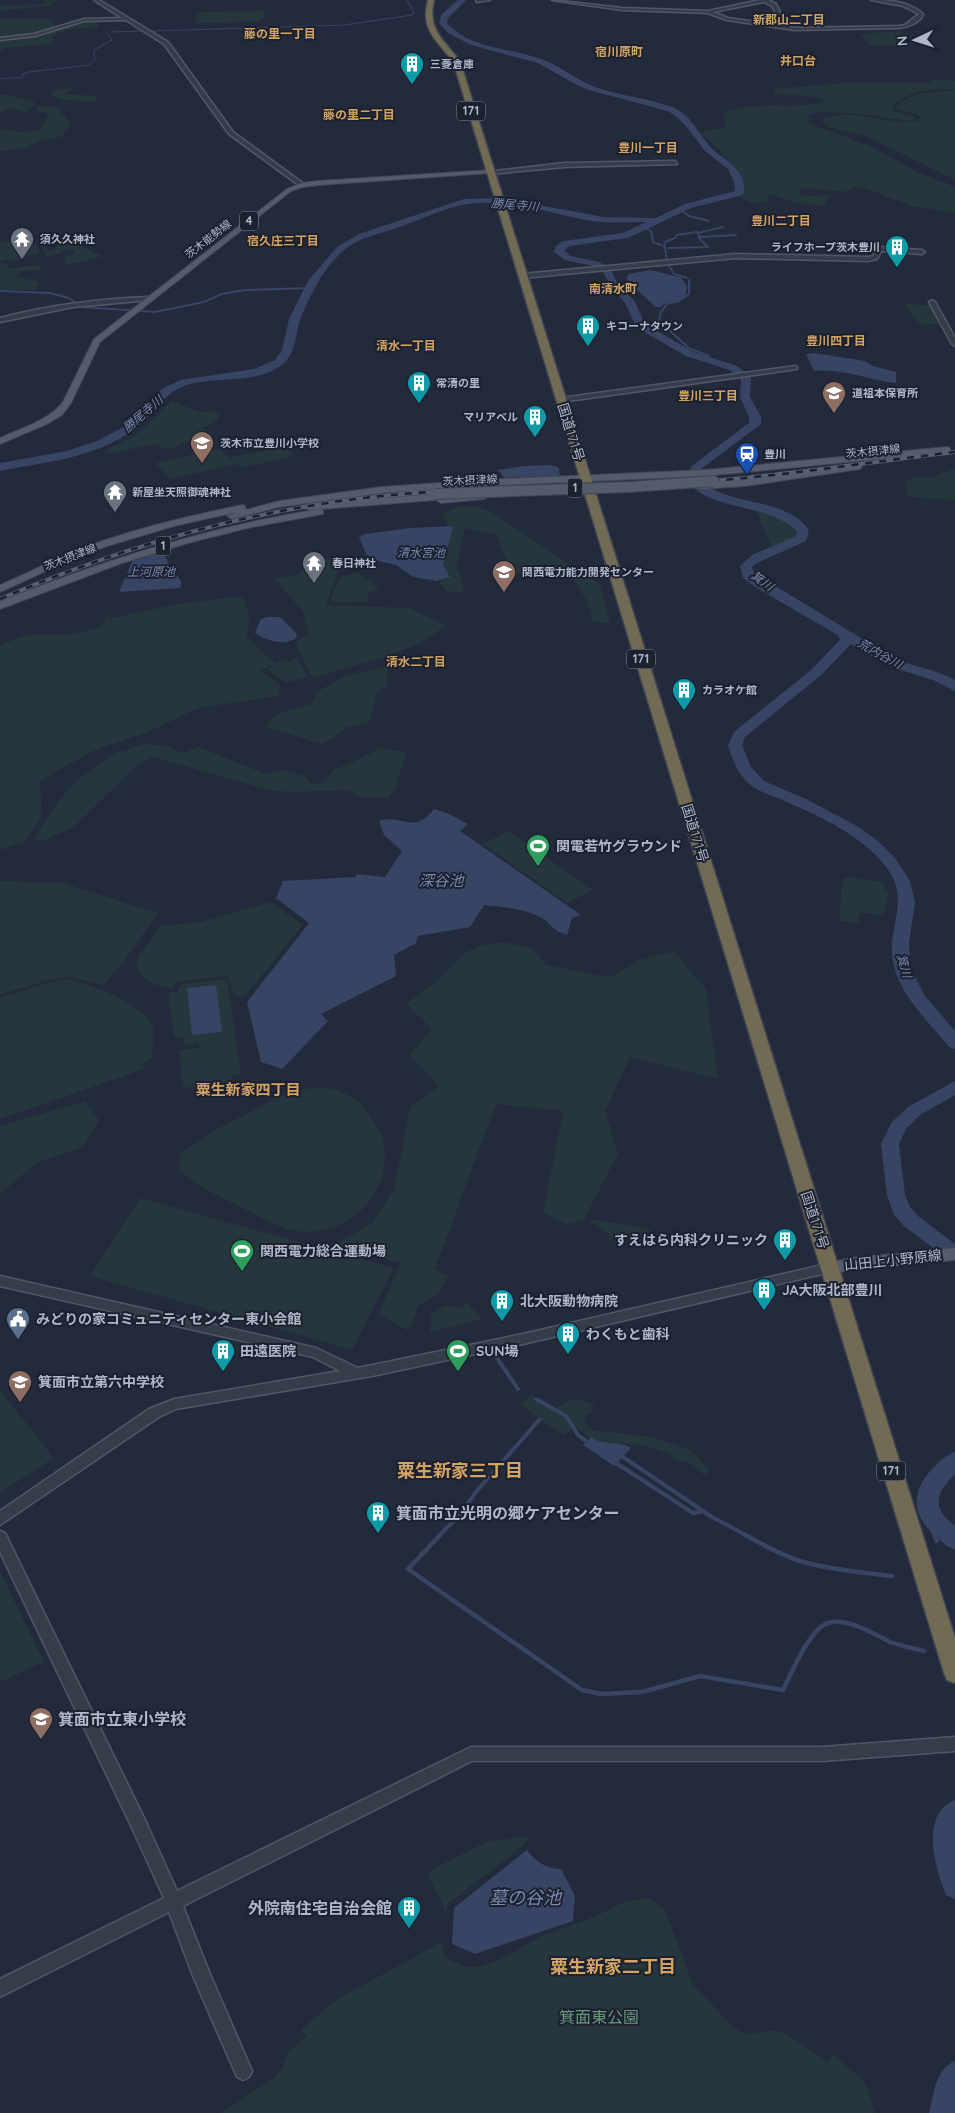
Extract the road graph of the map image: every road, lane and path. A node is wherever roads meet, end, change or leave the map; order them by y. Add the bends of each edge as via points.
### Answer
1 (96, 0) edge
2 (431, 0) edge
3 (488, 0) edge
4 (554, 0) edge
5 (765, 0) edge
6 (873, 0) edge
7 (477, 2) dead end
8 (708, 12) junction
9 (128, 19) junction
10 (779, 27) junction
11 (0, 39) edge
12 (675, 163) dead end
13 (490, 172) junction
14 (302, 185) junction
15 (922, 252) dead end
16 (522, 276) junction
17 (148, 299) junction
18 (932, 302) dead end
19 (0, 320) edge
20 (955, 344) edge
21 (795, 368) dead end
22 (561, 400) junction
23 (0, 441) edge
24 (952, 451) edge
25 (710, 479) junction
26 (483, 483) junction
27 (587, 485) junction
28 (434, 491) junction
29 (487, 495) junction
30 (309, 507) junction
31 (232, 516) junction
32 (217, 520) junction
33 (191, 532) junction
34 (43, 568) junction
35 (73, 577) junction
36 (0, 589) edge
37 (0, 594) edge
38 (0, 601) edge
39 (0, 606) edge
40 (948, 1254) edge
41 (831, 1268) junction
42 (0, 1281) edge
43 (357, 1374) junction
44 (0, 1519) edge
45 (0, 1537) edge
46 (955, 1673) edge
47 (955, 1744) edge
48 (173, 1900) junction
49 (0, 1988) edge
50 (243, 2071) dead end

1 - 9 street
2 - 13 highway, 国道171号 / 171 via 427,20 431,31 456,61
3 - 7 street
4 - 8 street via 622,9
5 - 8 street
5 - 10 street via 774,5 783,23
6 - 10 street via 905,6 918,11 920,18 899,27
8 - 10 street via 726,20
9 - 11 street via 84,20 35,35
9 - 14 street via 166,43 238,139
12 - 13 street via 562,165
13 - 14 main road, 茨木能勢線 / 4
13 - 16 highway, 国道171号 / 171
14 - 17 main road, 茨木能勢線 / 4 via 289,190
15 - 16 street via 879,249 875,258 868,260 736,256
16 - 22 highway, 国道171号 / 171
17 - 19 street via 78,303
17 - 23 main road, 茨木能勢線 / 4 via 97,341 59,413
18 - 20 street
21 - 22 street
22 - 27 highway, 国道171号 / 171
24 - 25 main road, 茨木摂津線 / 1
24 - 25 main road, 茨木摂津線 / 1 via 745,483
25 - 27 main road, 1 via 688,486
25 - 27 main road, 1 via 684,474
25 - 28 main road, 茨木摂津線 / 1, bridge via 635,486
26 - 27 main road, 1
26 - 31 main road via 333,496
26 - 34 main road, 1 via 362,490 236,509 154,529
27 - 29 main road, 1
27 - 41 highway, 国道171号 / 171
28 - 30 main road, 茨木摂津線 / 1
28 - 31 main road, 茨木摂津線 / 1 via 335,498
29 - 30 main road, 1
29 - 35 main road, 1 via 356,506 270,520 175,542
30 - 33 main road, 茨木摂津線 / 1
31 - 32 main road, 茨木摂津線 / 1
32 - 34 main road, 1 via 144,536
32 - 37 main road, 茨木摂津線 / 1 via 107,550
33 - 35 main road, 1 via 70,575
33 - 38 main road, 茨木摂津線 / 1 via 103,558
34 - 36 main road, 1
35 - 39 main road, 1
40 - 41 main road, 山田上小野原線
41 - 43 street via 523,1340
41 - 46 highway, 国道171号 / 171
42 - 43 street via 316,1353
43 - 44 street via 174,1404 154,1413
45 - 48 street
47 - 48 street via 822,1754 471,1754
48 - 49 street
48 - 50 street

